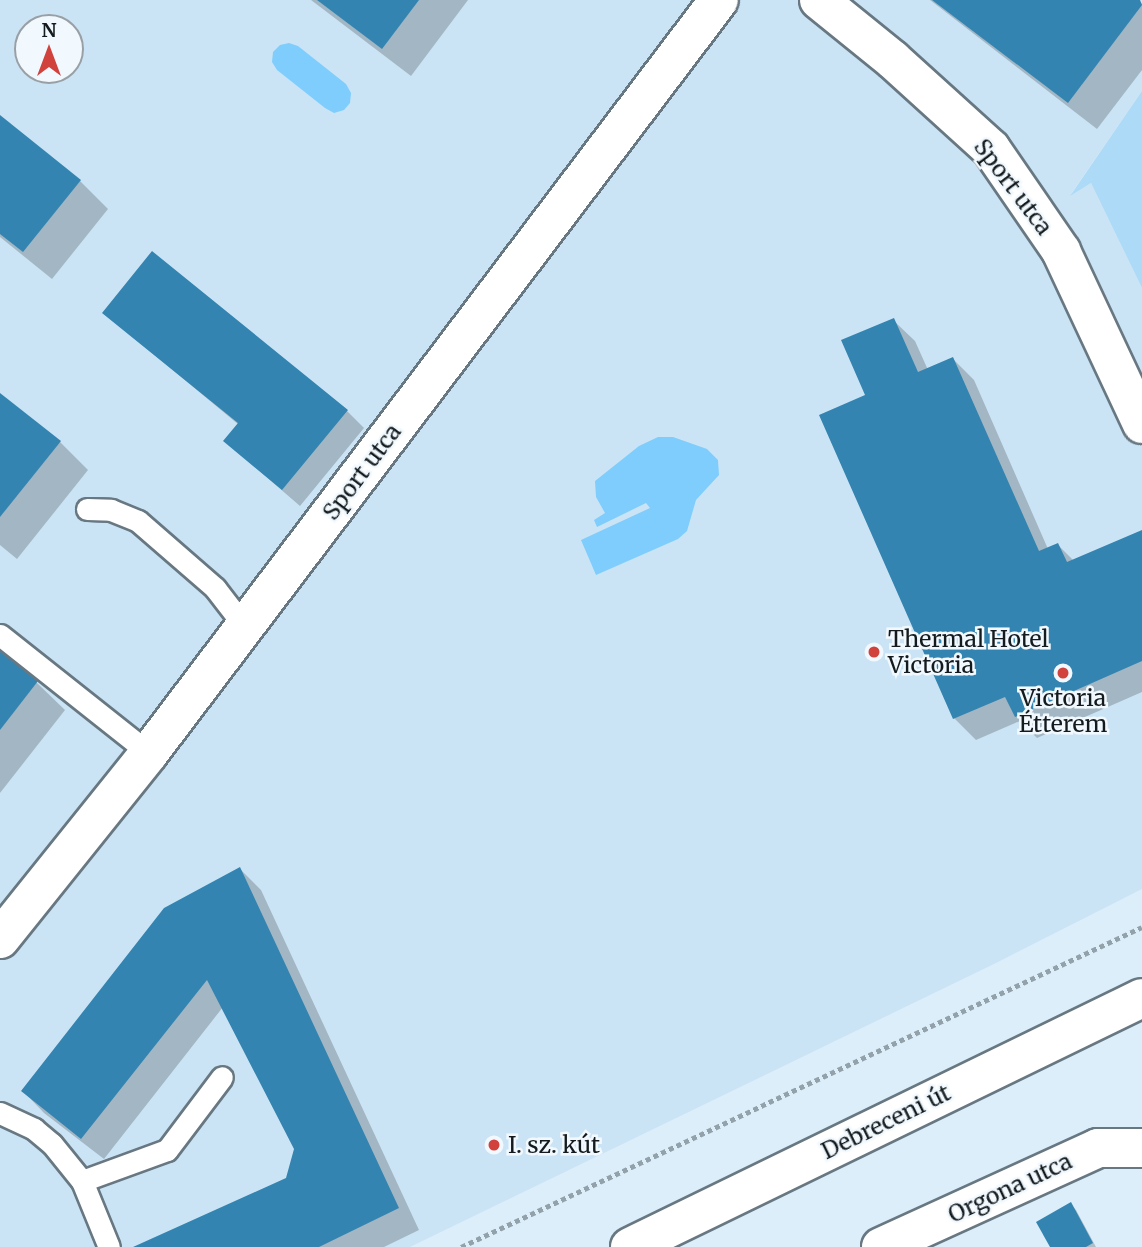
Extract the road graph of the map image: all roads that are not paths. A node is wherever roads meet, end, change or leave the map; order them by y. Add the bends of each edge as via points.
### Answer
1 (719, 0) edge
2 (819, 0) edge
3 (1142, 424) edge
4 (87, 509) dead end
5 (245, 627) junction
6 (0, 635) edge
7 (149, 753) junction
8 (0, 939) edge
9 (1142, 998) edge
10 (222, 1077) dead end
11 (0, 1113) edge
12 (1142, 1148) edge
13 (82, 1181) junction
14 (109, 1247) edge
15 (630, 1247) edge
16 (881, 1247) edge

1 - 5 street, Sport utca
2 - 3 street, Sport utca via 990,149 1061,251
4 - 5 lane via 111,510 138,521 215,588
5 - 7 street, Sport utca
6 - 7 lane
7 - 8 street, Sport utca
9 - 15 street, Debreceni út
10 - 13 lane via 167,1150
11 - 13 lane via 43,1136
12 - 16 street, Orgona utca via 1098,1148
13 - 14 lane

